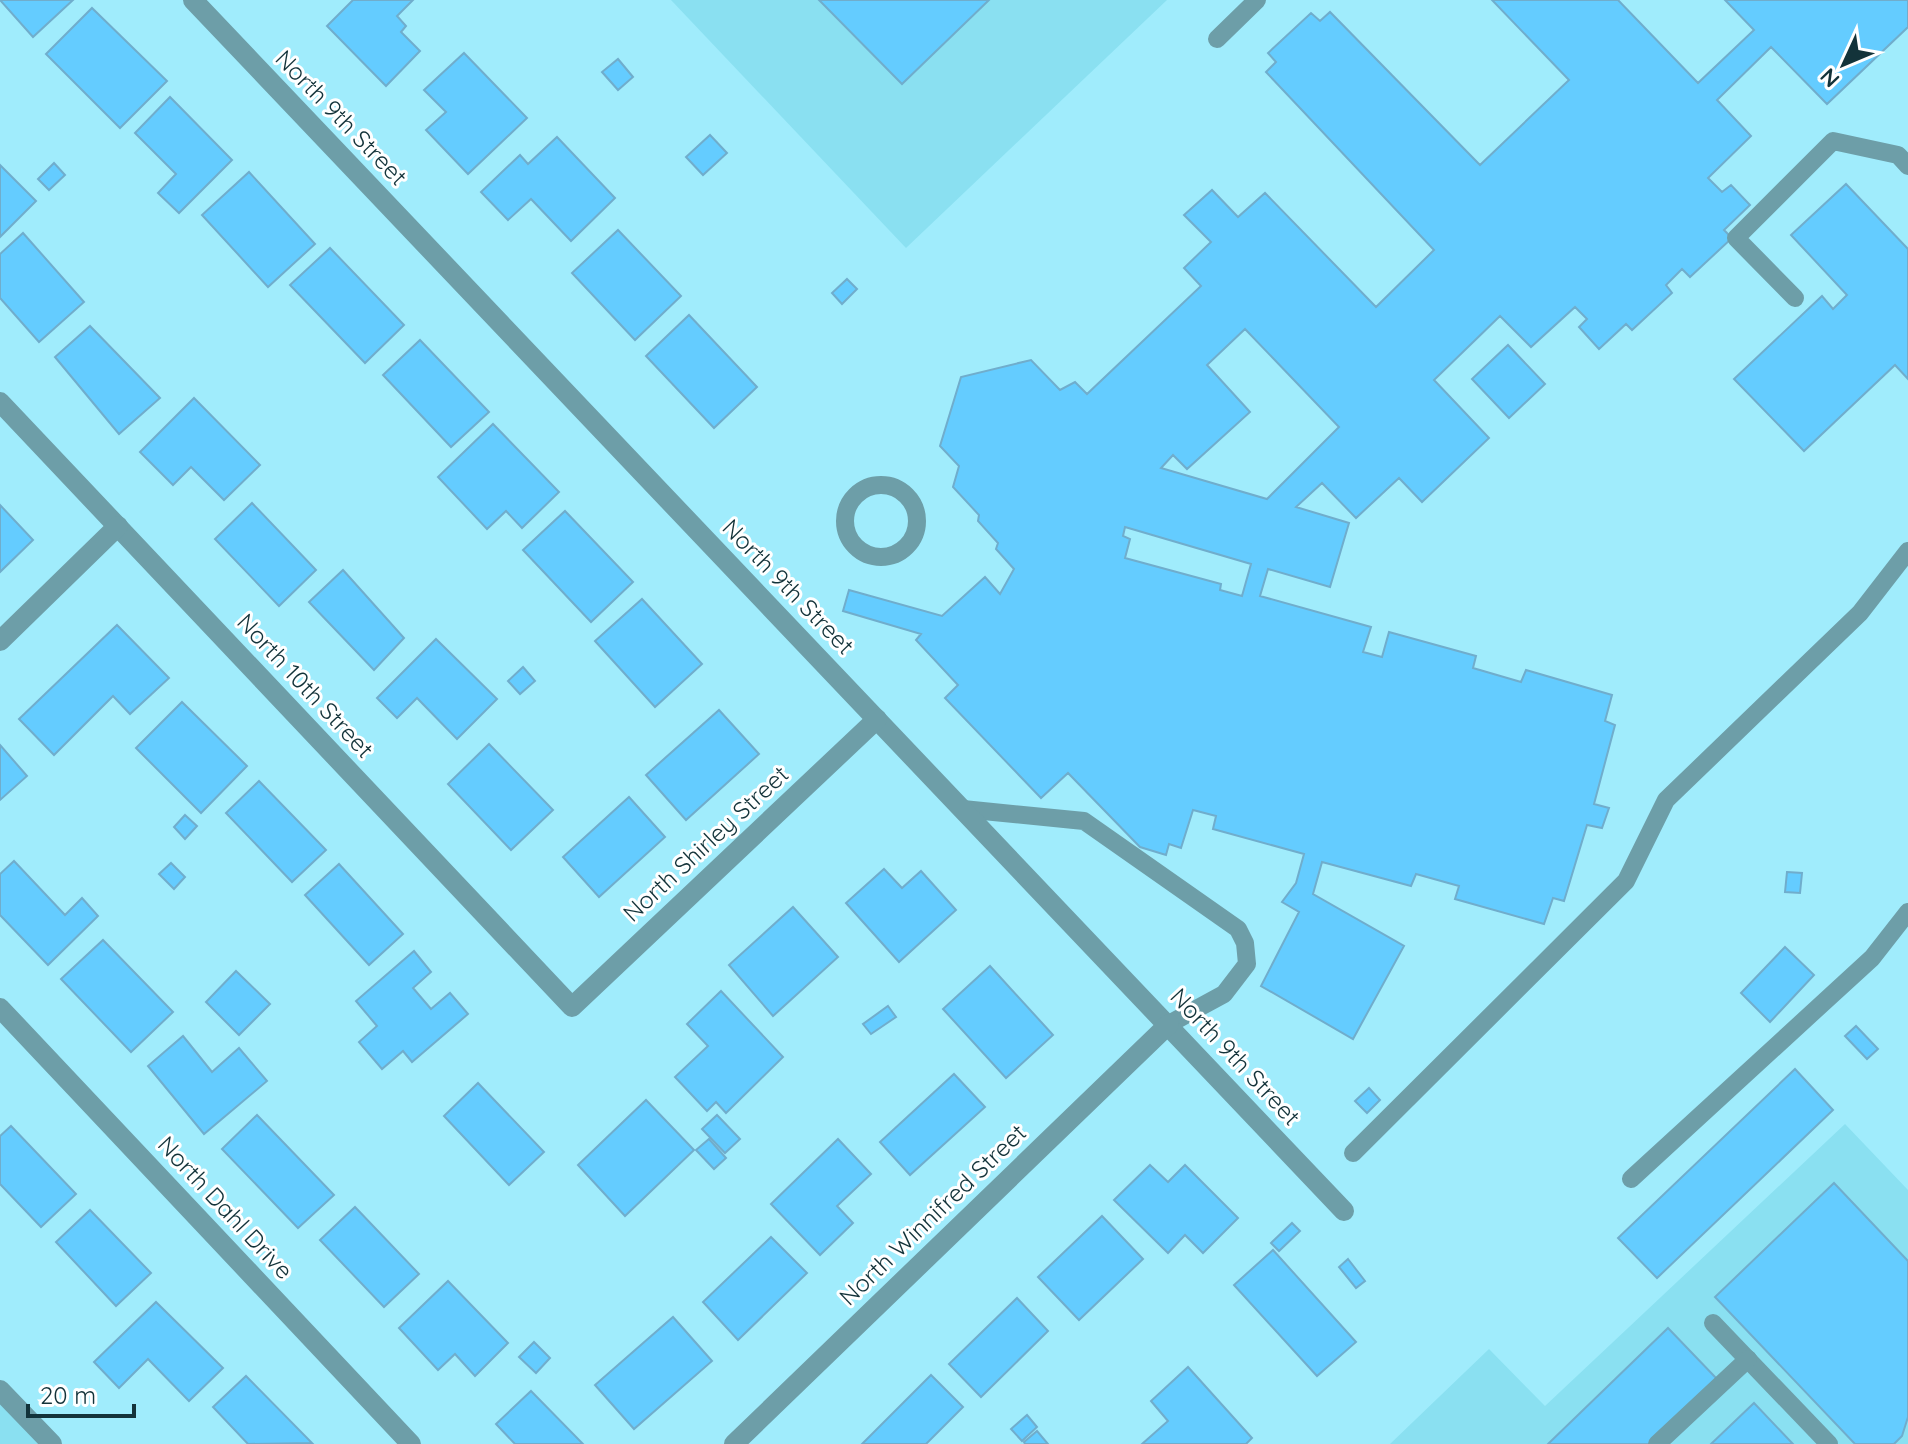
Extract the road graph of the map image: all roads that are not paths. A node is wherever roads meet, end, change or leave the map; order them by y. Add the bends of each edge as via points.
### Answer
1 (193, 0) edge
2 (1257, 0) edge
3 (1217, 39) dead end
4 (1908, 166) edge
5 (1795, 298) dead end
6 (0, 402) edge
7 (118, 526) junction
8 (1908, 551) edge
9 (0, 641) edge
10 (877, 719) junction
11 (963, 809) junction
12 (1908, 912) edge
13 (572, 1007) joint
14 (0, 1008) edge
15 (1169, 1024) junction
16 (1353, 1153) dead end
17 (1631, 1179) dead end
18 (1344, 1211) dead end
19 (1713, 1323) dead end
20 (1748, 1359) junction
21 (0, 1390) edge
22 (1827, 1443) edge
23 (52, 1444) edge
24 (411, 1444) edge
25 (734, 1444) edge
26 (1657, 1444) edge

1 - 10 street, North 9th Street
2 - 3 lane
4 - 5 lane via 1898,155 1833,141 1736,238
6 - 7 street, North 10th Street
7 - 9 street
7 - 13 street, North 10th Street
8 - 16 lane via 1860,613 1666,800 1626,881
10 - 11 street, North 9th Street
10 - 13 street, North Shirley Street
11 - 15 street, North 9th Street
11 - 15 lane via 1084,821 1238,929 1247,964 1224,994
12 - 17 lane via 1872,958
14 - 24 street, North Dahl Drive
15 - 18 street, North 9th Street
15 - 25 street, North Winnifred Street
19 - 20 lane
20 - 22 lane
20 - 26 lane
21 - 23 street

